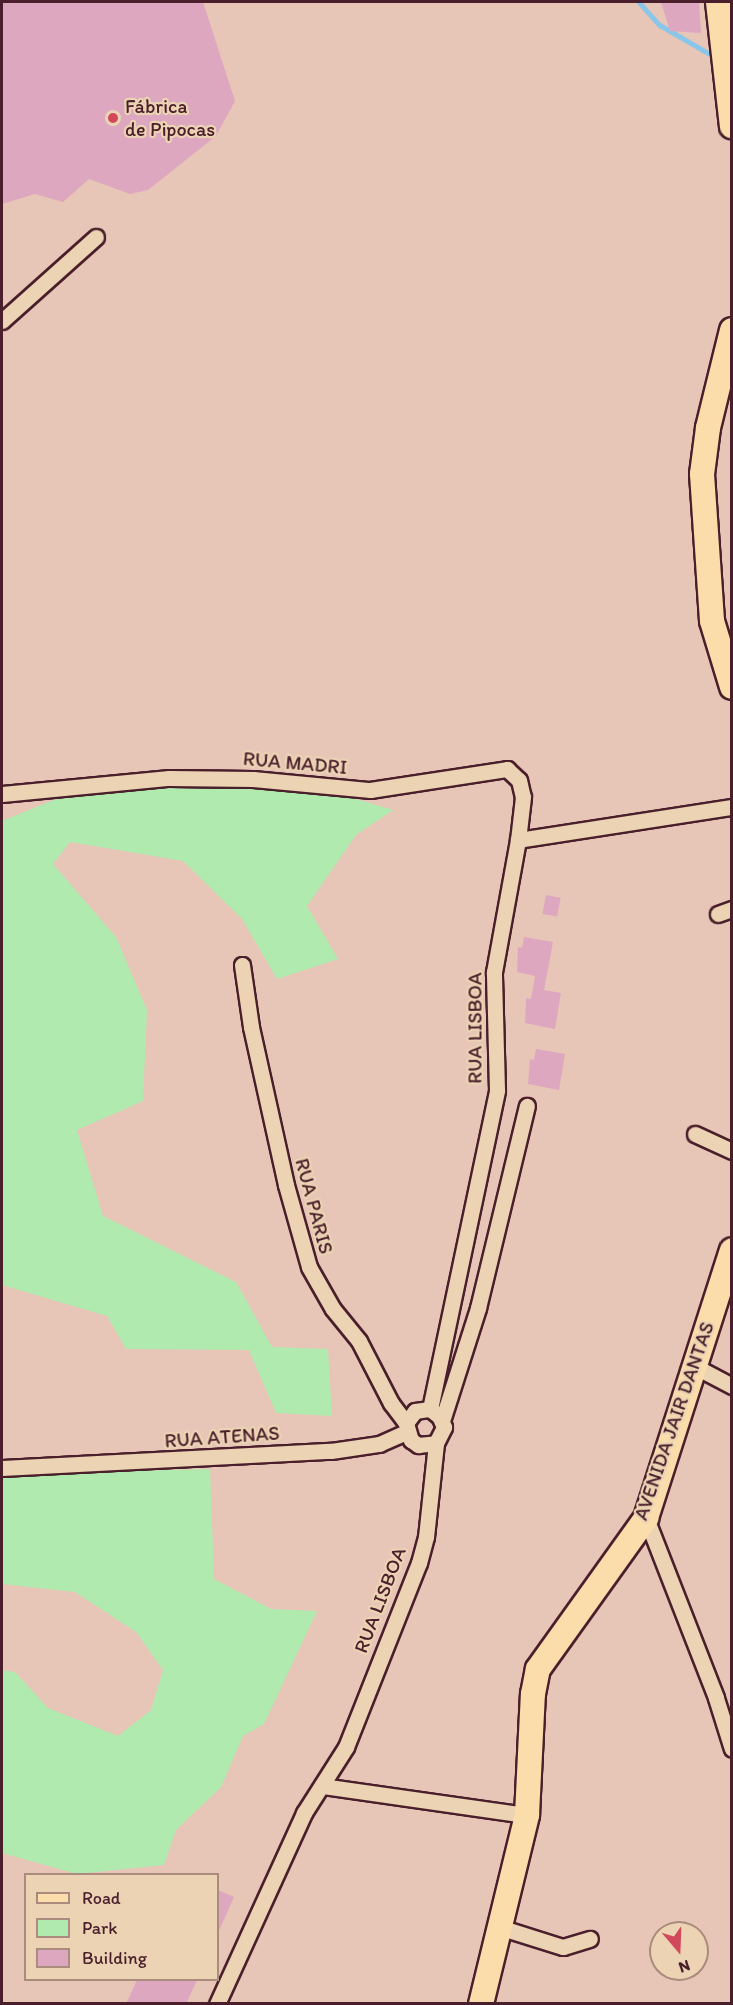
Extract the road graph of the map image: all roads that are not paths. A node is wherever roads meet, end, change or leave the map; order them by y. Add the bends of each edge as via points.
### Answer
1 (718, 2) edge
2 (732, 126) edge
3 (96, 237) dead end
4 (2, 321) edge
5 (732, 330) edge
6 (728, 356) edge
7 (727, 655) edge
8 (732, 687) edge
9 (2, 794) edge
10 (732, 807) edge
11 (518, 840) junction
12 (242, 964) dead end
13 (527, 1106) dead end
14 (695, 1134) dead end
15 (732, 1151) edge
16 (732, 1250) edge
17 (696, 1367) junction
18 (732, 1386) edge
19 (430, 1409) junction
20 (442, 1421) junction
21 (406, 1427) junction
22 (436, 1443) junction
23 (2, 1468) edge
24 (646, 1518) junction
25 (727, 1721) edge
26 (732, 1749) edge
27 (322, 1786) junction
28 (527, 1815) junction
29 (499, 1927) junction
30 (590, 1939) dead end
31 (217, 2004) edge
32 (481, 2004) edge

1 - 2 main road
3 - 4 street
5 - 6 main road
6 - 7 main road via 705,444 702,474 712,621
7 - 8 main road
9 - 11 street, RUA MADRI via 169,778 253,779 370,790 507,770 519,780 523,797
10 - 11 street
11 - 19 street, RUA LISBOA via 494,972 497,1090
12 - 21 street, RUA PARIS via 251,1027 288,1195 309,1267 333,1309 359,1341
13 - 20 street, RUA LISBOA via 478,1308
14 - 15 street
16 - 17 main road, AVENIDA JAIR DANTAS
17 - 18 street
17 - 24 main road, AVENIDA JAIR DANTAS
19 - 20 street
19 - 21 street via 415,1411
20 - 22 street, RUA LISBOA via 443,1433
21 - 22 street via 418,1445
21 - 23 street, RUA ATENAS via 379,1444 332,1451
22 - 27 street, RUA LISBOA via 426,1537 419,1563 346,1747
24 - 25 street
24 - 28 main road, AVENIDA JAIR DANTAS via 538,1669
25 - 26 street
27 - 28 street
27 - 31 street, RUA LISBOA via 287,1847
28 - 29 main road, AVENIDA JAIR DANTAS
29 - 30 street via 563,1947
29 - 32 main road, AVENIDA JAIR DANTAS

